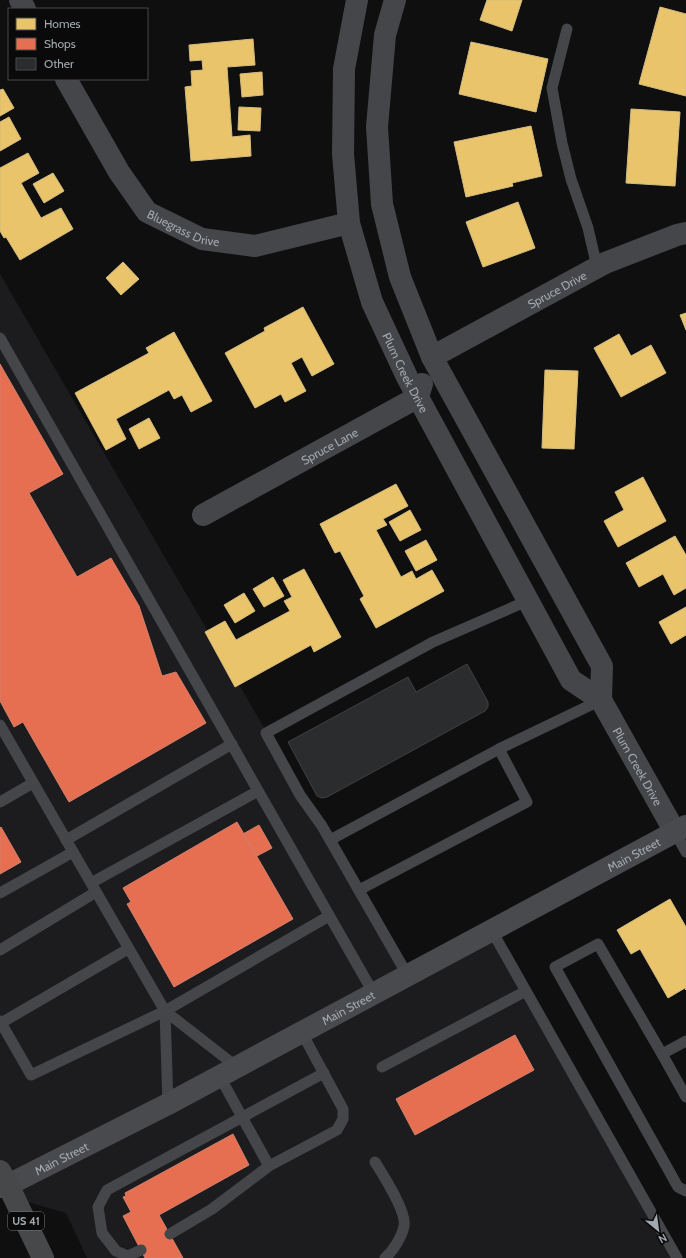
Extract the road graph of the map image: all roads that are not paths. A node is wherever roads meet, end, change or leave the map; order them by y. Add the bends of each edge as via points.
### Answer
1 (357, 0) edge
2 (395, 0) edge
3 (567, 29) dead end
4 (67, 80) edge
5 (349, 223) junction
6 (686, 233) edge
7 (597, 267) junction
8 (0, 338) edge
9 (432, 357) junction
10 (418, 397) junction
11 (203, 515) dead end
12 (527, 601) junction
13 (600, 700) junction
14 (2, 732) edge
15 (232, 744) junction
16 (499, 749) junction
17 (33, 783) junction
18 (258, 791) junction
19 (0, 802) edge
20 (681, 829) edge
21 (66, 840) junction
22 (330, 840) junction
23 (73, 852) junction
24 (686, 852) edge
25 (94, 888) junction
26 (359, 890) junction
27 (0, 893) edge
28 (329, 916) junction
29 (492, 931) junction
30 (128, 948) junction
31 (0, 950) edge
32 (408, 976) junction
33 (526, 991) junction
34 (374, 994) junction
35 (165, 1011) junction
36 (1, 1022) edge
37 (302, 1033) junction
38 (686, 1041) edge
39 (662, 1054) junction
40 (382, 1067) dead end
41 (229, 1072) junction
42 (324, 1073) junction
43 (686, 1097) edge
44 (168, 1104) junction
45 (243, 1117) junction
46 (375, 1162) dead end
47 (269, 1166) junction
48 (2, 1184) edge
49 (686, 1191) edge
50 (170, 1234) dead end
51 (141, 1250) dead end
52 (43, 1258) edge
53 (386, 1258) edge
54 (677, 1258) edge

1 - 5 street, Plum Creek Drive via 344,69 343,154
2 - 9 street via 385,35 377,127 382,204 400,277
3 - 7 lane via 552,88 562,143
4 - 5 street, Bluegrass Drive via 119,172 147,212 202,239 255,246
5 - 10 street, Plum Creek Drive via 372,302
6 - 7 street, Spruce Drive
7 - 9 street, Spruce Drive
8 - 15 lane
9 - 10 street
9 - 13 street via 602,666
10 - 11 street, Spruce Lane
10 - 12 street, Plum Creek Drive
12 - 13 street, Plum Creek Drive via 571,680
12 - 22 lane via 433,642 266,733 300,795
13 - 16 lane
13 - 20 street, Plum Creek Drive
14 - 17 lane
15 - 18 lane
15 - 21 lane
16 - 22 lane
16 - 26 lane via 527,802
17 - 19 lane
17 - 21 lane
18 - 25 lane
18 - 28 lane
20 - 24 lane
20 - 29 street, Main Street
21 - 23 lane
22 - 26 lane
23 - 25 lane
23 - 27 lane
25 - 30 lane
25 - 31 lane
26 - 32 lane
28 - 34 lane
28 - 35 lane
29 - 32 street, Main Street
29 - 33 lane
30 - 35 lane
30 - 36 lane
32 - 34 street, Main Street
33 - 40 lane
33 - 54 lane
34 - 37 street, Main Street
35 - 36 lane via 31,1075
35 - 41 lane
35 - 44 lane
37 - 41 street, Main Street
37 - 42 lane
38 - 39 lane
39 - 43 lane
39 - 49 lane via 598,944 555,967 678,1187
41 - 44 street, Main Street
41 - 45 lane
42 - 45 lane
42 - 47 lane via 343,1109 343,1119 337,1130
44 - 48 street, Main Street
45 - 47 lane
45 - 51 lane via 107,1190 98,1207 102,1233 116,1251 128,1256
46 - 53 lane via 399,1203 404,1226 393,1250
47 - 50 lane via 212,1209
48 - 52 highway, US 41

